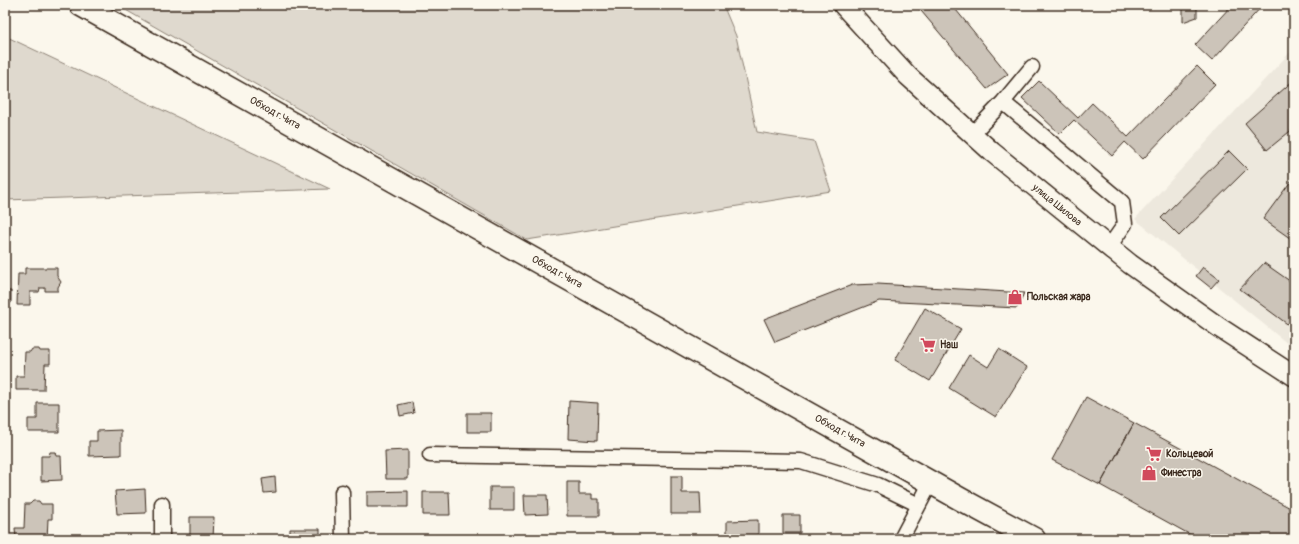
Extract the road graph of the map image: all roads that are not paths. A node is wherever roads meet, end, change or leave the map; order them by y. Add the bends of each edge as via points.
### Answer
1 (81, 5) edge
2 (843, 5) edge
3 (1032, 67) dead end
4 (1003, 102) junction
5 (972, 134) junction
6 (1110, 247) junction
7 (1294, 376) edge
8 (430, 455) dead end
9 (931, 482) junction
10 (342, 492) dead end
11 (162, 504) dead end
12 (919, 505) junction
13 (162, 539) edge
14 (343, 539) edge
15 (900, 539) edge
16 (1034, 539) edge

1 - 9 highway, Обход г.Чита
2 - 5 main road, улица Шилова via 908,76
3 - 4 street
4 - 5 street
4 - 6 street via 1122,202 1125,224
5 - 6 main road, улица Шилова
6 - 7 main road, улица Шилова via 1220,328
8 - 12 street via 801,461 878,485
9 - 12 street
9 - 16 highway, Обход г.Чита
10 - 14 street
11 - 13 street
12 - 15 street

